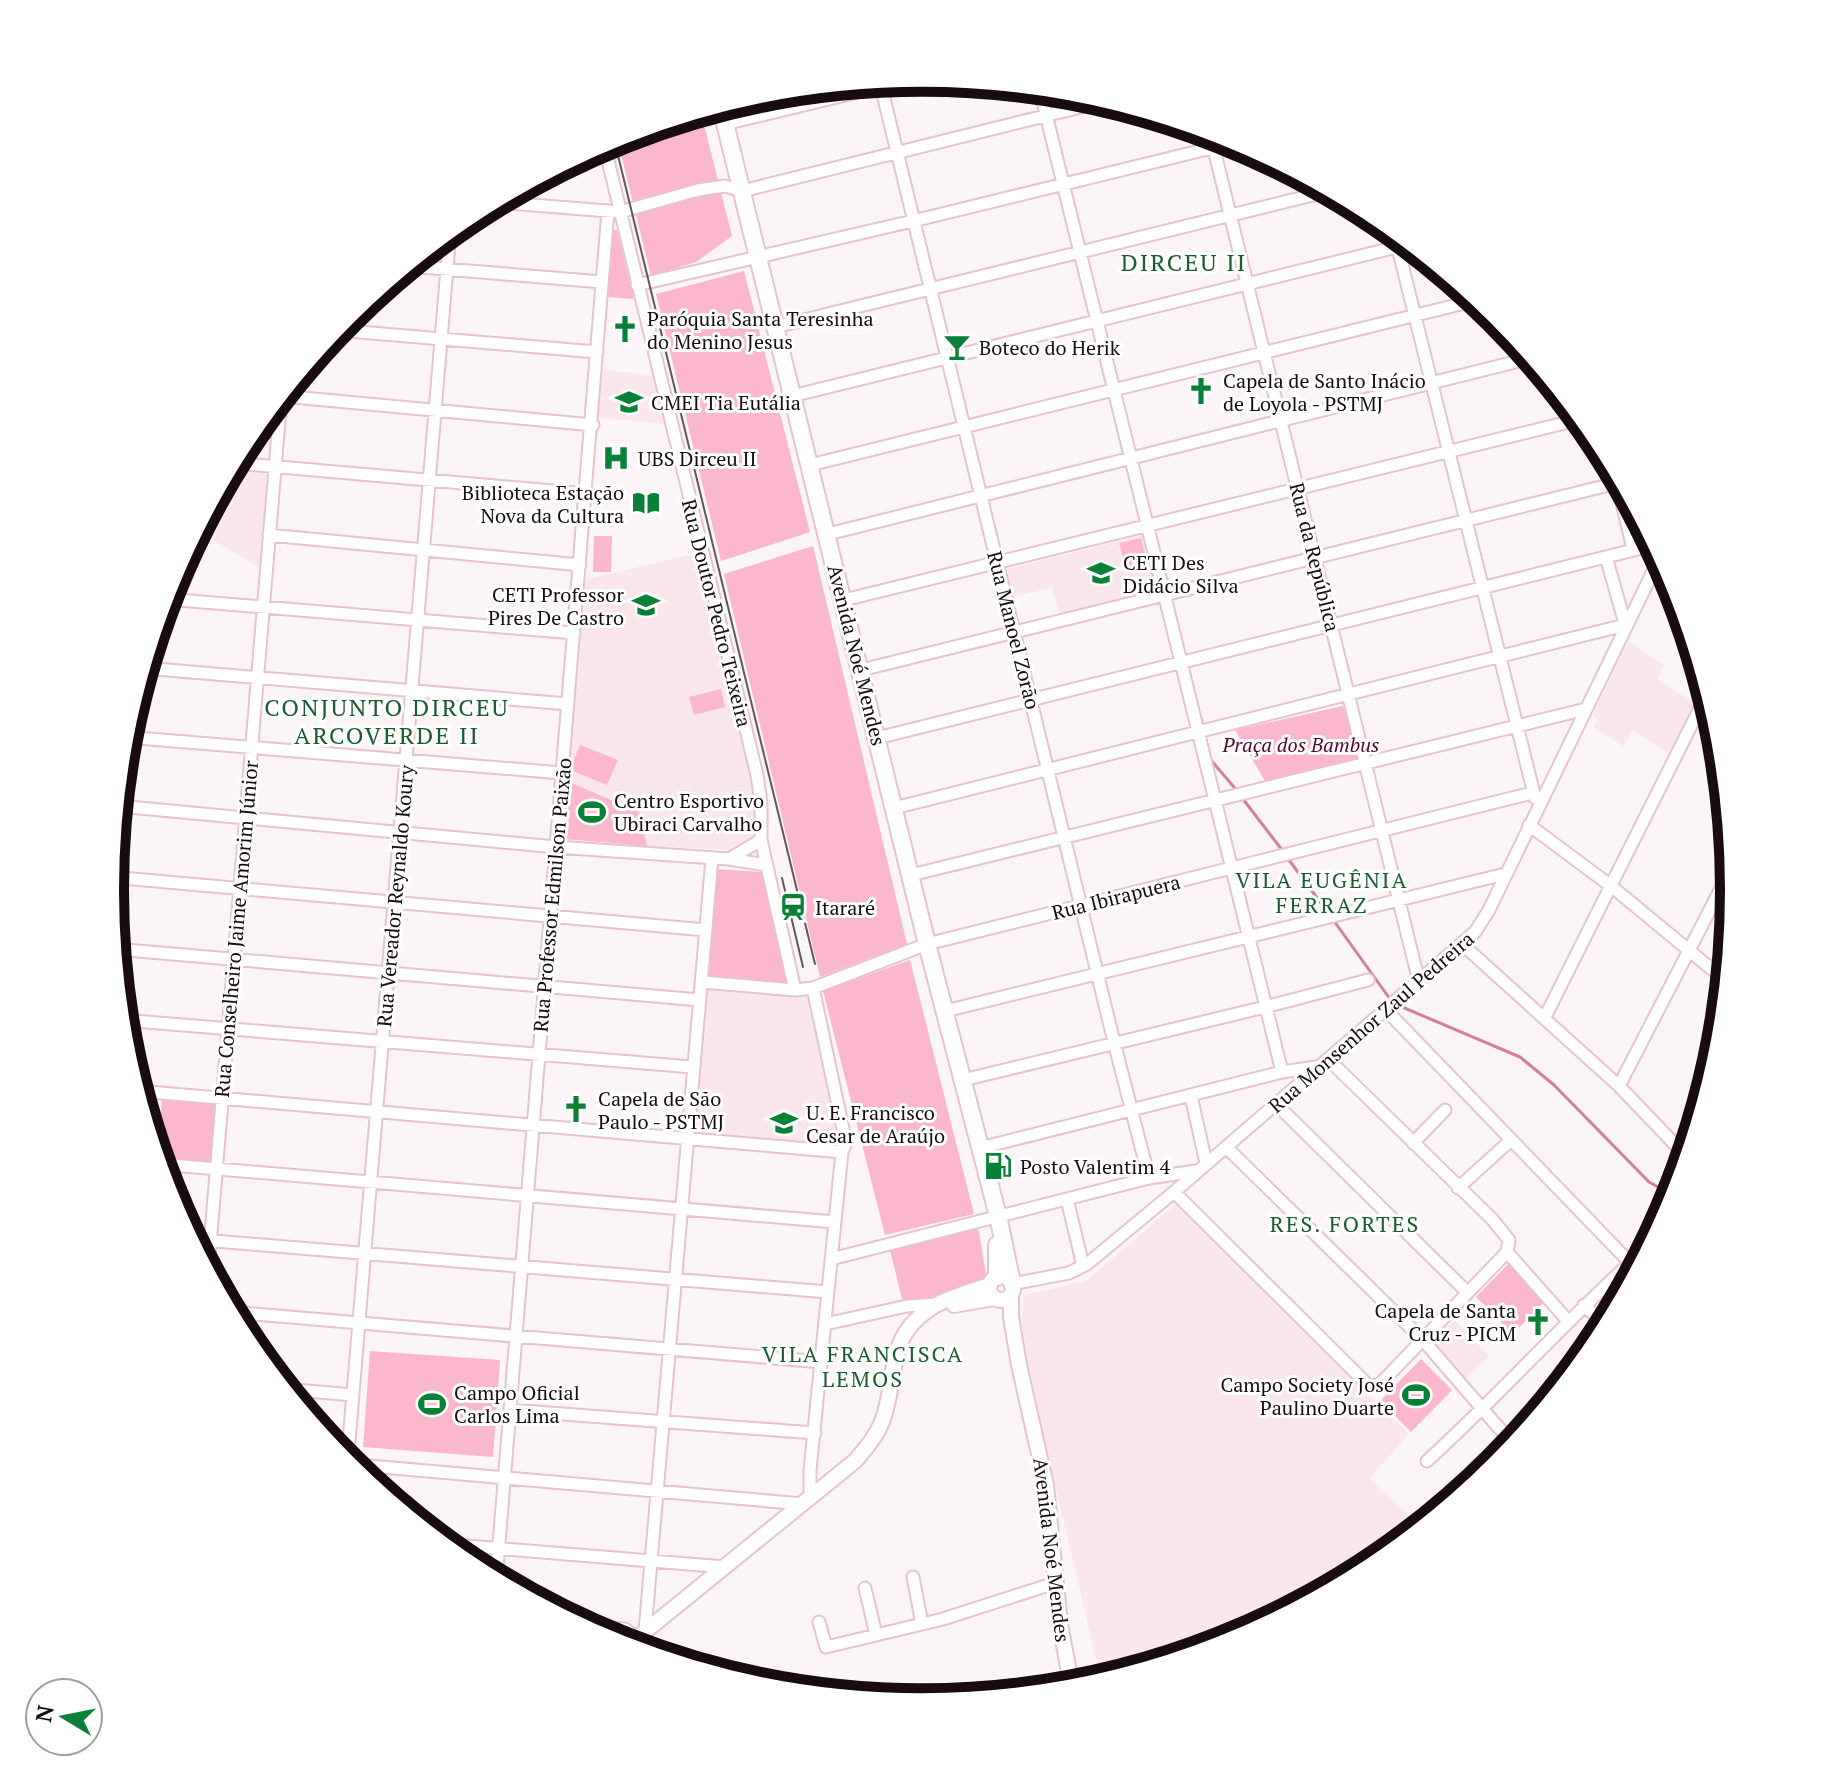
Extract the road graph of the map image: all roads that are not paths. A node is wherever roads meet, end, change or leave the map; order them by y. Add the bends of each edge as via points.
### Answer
1 (882, 94) edge
2 (824, 98) edge
3 (1043, 102) edge
4 (1079, 107) edge
5 (1047, 115) junction
6 (723, 117) edge
7 (725, 124) junction
8 (1213, 148) joint
9 (897, 152) junction
10 (605, 158) edge
11 (1063, 184) junction
12 (742, 191) junction
13 (1314, 195) edge
14 (516, 204) edge
15 (614, 211) junction
16 (1231, 216) junction
17 (913, 221) junction
18 (449, 248) edge
19 (1396, 248) edge
20 (1080, 253) junction
21 (1405, 255) edge
22 (758, 256) junction
23 (424, 267) edge
24 (447, 269) junction
25 (602, 282) junction
26 (637, 285) junction
27 (1248, 285) junction
28 (930, 289) junction
29 (1463, 304) edge
30 (1415, 316) junction
31 (1096, 320) junction
32 (775, 327) junction
33 (352, 331) edge
34 (441, 338) junction
35 (597, 352) junction
36 (1264, 352) junction
37 (946, 359) junction
38 (1519, 361) edge
39 (1432, 383) junction
40 (1115, 389) junction
41 (792, 396) junction
42 (294, 398) edge
43 (435, 409) junction
44 (279, 418) edge
45 (1280, 421) junction
46 (1568, 422) edge
47 (593, 425) junction
48 (963, 426) junction
49 (1449, 452) junction
50 (1132, 458) junction
51 (247, 464) edge
52 (810, 465) junction
53 (275, 466) junction
54 (429, 480) junction
55 (1610, 484) edge
56 (1298, 489) junction
57 (586, 494) junction
58 (980, 495) junction
59 (1625, 513) edge
60 (1465, 520) junction
61 (1147, 526) junction
62 (828, 534) junction
63 (269, 535) junction
64 (1643, 547) edge
65 (1633, 549) junction
66 (423, 551) junction
67 (1606, 557) junction
68 (1315, 558) junction
69 (998, 563) junction
70 (580, 565) junction
71 (1653, 571) edge
72 (1482, 589) junction
73 (1164, 594) junction
74 (178, 600) edge
75 (844, 600) junction
76 (263, 607) junction
77 (417, 620) junction
78 (1331, 626) junction
79 (1625, 626) junction
80 (1014, 631) junction
81 (574, 633) junction
82 (1499, 658) junction
83 (1182, 664) junction
84 (156, 669) edge
85 (861, 670) junction
86 (257, 677) junction
87 (411, 692) junction
88 (1348, 694) junction
89 (1031, 701) junction
90 (568, 704) junction
91 (1586, 709) junction
92 (1699, 710) edge
93 (1516, 725) junction
94 (1199, 731) junction
95 (138, 738) edge
96 (877, 738) junction
97 (251, 748) junction
98 (406, 761) junction
99 (1365, 763) junction
100 (1048, 769) junction
101 (562, 773) junction
102 (1532, 793) junction
103 (1215, 800) junction
104 (1539, 805) junction
105 (128, 807) edge
106 (894, 808) junction
107 (245, 817) junction
108 (1529, 825) junction
109 (400, 831) junction
110 (1382, 831) junction
111 (1064, 837) junction
112 (761, 840) junction
113 (556, 847) junction
114 (712, 858) junction
115 (729, 859) junction
116 (766, 865) junction
117 (1232, 868) junction
118 (1505, 874) junction
119 (911, 875) junction
120 (124, 878) edge
121 (1611, 886) junction
122 (240, 888) junction
123 (1720, 891) edge
124 (1399, 900) junction
125 (394, 902) junction
126 (1081, 906) junction
127 (550, 916) junction
128 (706, 930) junction
129 (1249, 937) junction
130 (927, 944) junction
131 (1463, 945) junction
132 (126, 950) edge
133 (1690, 952) junction
134 (234, 959) junction
135 (388, 972) junction
136 (1716, 973) edge
137 (1097, 974) junction
138 (1368, 980) dead end
139 (702, 982) junction
140 (1419, 982) junction
141 (545, 986) junction
142 (813, 988) junction
143 (795, 990) junction
144 (700, 1000) junction
145 (1392, 1005) junction
146 (1265, 1007) junction
147 (945, 1011) junction
148 (1545, 1017) junction
149 (135, 1021) edge
150 (228, 1029) junction
151 (382, 1042) junction
152 (1114, 1042) junction
153 (539, 1055) junction
154 (1328, 1059) junction
155 (692, 1067) junction
156 (1316, 1067) junction
157 (1282, 1072) junction
158 (963, 1080) junction
159 (1619, 1086) junction
160 (150, 1092) edge
161 (1191, 1096) junction
162 (222, 1099) junction
163 (1276, 1104) junction
164 (1132, 1110) junction
165 (1445, 1110) dead end
166 (377, 1112) junction
167 (533, 1126) junction
168 (686, 1139) junction
169 (1511, 1140) junction
170 (1413, 1143) junction
171 (1226, 1147) junction
172 (1678, 1147) edge
173 (980, 1148) junction
174 (842, 1152) junction
175 (173, 1165) edge
176 (1201, 1167) junction
177 (215, 1168) junction
178 (1149, 1178) junction
179 (371, 1182) junction
180 (1458, 1188) junction
181 (1174, 1192) junction
182 (528, 1195) junction
183 (1067, 1199) junction
184 (681, 1208) junction
185 (995, 1212) junction
186 (835, 1222) junction
187 (204, 1240) edge
188 (210, 1241) junction
189 (209, 1250) edge
190 (1507, 1252) junction
191 (365, 1253) junction
192 (831, 1259) junction
193 (1629, 1262) edge
194 (1083, 1266) junction
195 (522, 1267) junction
196 (1622, 1275) edge
197 (675, 1279) junction
198 (1003, 1289) junction
199 (828, 1292) junction
200 (1468, 1293) junction
201 (1584, 1305) junction
202 (937, 1306) junction
203 (245, 1313) edge
204 (1597, 1317) edge
205 (1568, 1321) junction
206 (359, 1324) junction
207 (825, 1324) junction
208 (516, 1337) junction
209 (1423, 1340) junction
210 (669, 1351) junction
211 (822, 1362) junction
212 (300, 1390) edge
213 (353, 1395) junction
214 (1483, 1409) junction
215 (510, 1410) junction
216 (663, 1422) junction
217 (815, 1433) junction
218 (1506, 1434) edge
219 (349, 1446) edge
220 (1427, 1461) dead end
221 (369, 1466) edge
222 (505, 1478) junction
223 (657, 1491) junction
224 (806, 1501) junction
225 (467, 1546) edge
226 (499, 1549) junction
227 (651, 1561) junction
228 (497, 1566) edge
229 (725, 1567) junction
230 (913, 1577) dead end
231 (1055, 1583) junction
232 (865, 1588) dead end
233 (819, 1622) dead end
234 (922, 1624) junction
235 (876, 1635) junction
236 (636, 1636) edge
237 (638, 1636) edge
238 (1070, 1675) edge

1 - 9 street, Rua Manoel Zorão
2 - 7 street
3 - 5 street
4 - 5 street
5 - 9 street
5 - 11 street
6 - 7 main road, Avenida Noé Mendes
7 - 12 main road, Avenida Noé Mendes
8 - 11 street
8 - 16 street, Rua da República
9 - 12 street
9 - 17 street, Rua Manoel Zorão
10 - 15 street, Rua Doutor Pedro Teixeira
11 - 17 street
11 - 20 street
12 - 15 street via 725,186 698,190
12 - 22 main road, Avenida Noé Mendes
13 - 16 street
14 - 15 street
15 - 25 street, Rua Professor Edmilson Paixão
15 - 26 street, Rua Doutor Pedro Teixeira
16 - 20 street
16 - 27 street, Rua da República
17 - 22 street
17 - 28 street, Rua Manoel Zorão
18 - 24 street, Rua Vereador Reynaldo Koury
19 - 27 street
20 - 28 street
20 - 31 street
21 - 30 street
22 - 26 street
22 - 32 main road, Avenida Noé Mendes
23 - 24 street
24 - 25 street
24 - 34 street, Rua Vereador Reynaldo Koury
25 - 35 street, Rua Professor Edmilson Paixão
26 - 112 street, Rua Doutor Pedro Teixeira via 757,775
27 - 31 street
27 - 36 street, Rua da República
28 - 32 street
28 - 37 street, Rua Manoel Zorão
29 - 30 street
30 - 36 street
30 - 39 street
31 - 37 street
31 - 40 street
32 - 41 main road, Avenida Noé Mendes
33 - 34 street
34 - 35 street
34 - 43 street, Rua Vereador Reynaldo Koury
35 - 47 street, Rua Professor Edmilson Paixão
36 - 40 street
36 - 45 street, Rua da República
37 - 41 street
37 - 48 street, Rua Manoel Zorão
38 - 39 street
39 - 45 street
39 - 49 street
40 - 48 street
40 - 50 street
41 - 52 main road, Avenida Noé Mendes
42 - 43 street
43 - 47 street
43 - 54 street, Rua Vereador Reynaldo Koury
44 - 53 street, Rua Conselheiro Jaime Amorim Júnior
45 - 50 street
45 - 56 street, Rua da República
46 - 49 street
47 - 57 street, Rua Professor Edmilson Paixão
48 - 52 street
48 - 58 street, Rua Manoel Zorão
49 - 56 street
49 - 60 street
50 - 58 street
50 - 61 street
51 - 53 street
52 - 62 main road, Avenida Noé Mendes
53 - 54 street
53 - 63 street, Rua Conselheiro Jaime Amorim Júnior
54 - 57 street
54 - 66 street, Rua Vereador Reynaldo Koury
55 - 60 street
56 - 61 street
56 - 68 street, Rua da República
57 - 70 street, Rua Professor Edmilson Paixão
58 - 62 street
58 - 69 street, Rua Manoel Zorão
59 - 65 street
60 - 68 street
60 - 72 street
61 - 69 street
61 - 73 street
62 - 75 main road, Avenida Noé Mendes
63 - 66 street
63 - 76 street, Rua Conselheiro Jaime Amorim Júnior
64 - 65 street
65 - 67 street
66 - 70 street
66 - 77 street, Rua Vereador Reynaldo Koury
67 - 72 street
67 - 79 street
68 - 73 street
68 - 78 street, Rua da República
69 - 75 street
69 - 80 street, Rua Manoel Zorão
70 - 81 street, Rua Professor Edmilson Paixão
71 - 79 street, Rua Monsenhor Zaul Pedreira
72 - 78 street
72 - 82 street
73 - 80 street
73 - 83 street
74 - 76 street
75 - 85 main road, Avenida Noé Mendes
76 - 77 street
76 - 86 street, Rua Conselheiro Jaime Amorim Júnior
77 - 81 street
77 - 87 street, Rua Vereador Reynaldo Koury
78 - 83 street
78 - 88 street, Rua da República
79 - 82 street
79 - 91 street, Rua Monsenhor Zaul Pedreira
80 - 85 street
80 - 89 street, Rua Manoel Zorão
81 - 90 street, Rua Professor Edmilson Paixão
82 - 88 street
82 - 93 street
83 - 89 street
83 - 94 street
84 - 86 street
85 - 96 main road, Avenida Noé Mendes
86 - 87 street
86 - 97 street, Rua Conselheiro Jaime Amorim Júnior
87 - 90 street
87 - 98 street, Rua Vereador Reynaldo Koury
88 - 94 street
88 - 99 street, Rua da República
89 - 96 street
89 - 100 street, Rua Manoel Zorão
90 - 101 street, Rua Professor Edmilson Paixão
91 - 93 street
91 - 104 street, Rua Monsenhor Zaul Pedreira
92 - 121 street
93 - 99 street
93 - 102 street
94 - 100 street
94 - 103 street
95 - 97 street
96 - 106 main road, Avenida Noé Mendes
97 - 98 street
97 - 107 street, Rua Conselheiro Jaime Amorim Júnior
98 - 101 street
98 - 109 street, Rua Vereador Reynaldo Koury
99 - 103 street
99 - 110 street, Rua da República
100 - 106 street
100 - 111 street, Rua Manoel Zorão
101 - 113 street, Rua Professor Edmilson Paixão
102 - 104 street
102 - 110 street, Rua Ibirapuera
103 - 111 street
103 - 117 street
104 - 108 street, Rua Monsenhor Zaul Pedreira
105 - 107 street
106 - 119 main road, Avenida Noé Mendes
107 - 109 street
107 - 122 street, Rua Conselheiro Jaime Amorim Júnior
108 - 118 street, Rua Monsenhor Zaul Pedreira
108 - 121 street
109 - 113 street
109 - 125 street, Rua Vereador Reynaldo Koury
110 - 117 street, Rua Ibirapuera
110 - 124 street, Rua da República
111 - 119 street
111 - 126 street, Rua Manoel Zorão
112 - 115 street
112 - 116 street, Rua Doutor Pedro Teixeira
113 - 114 street
113 - 127 street, Rua Professor Edmilson Paixão
114 - 115 street
114 - 128 street
115 - 116 street
116 - 143 street, Rua Doutor Pedro Teixeira
117 - 126 street, Rua Ibirapuera
117 - 129 street
118 - 124 street
118 - 131 street, Rua Monsenhor Zaul Pedreira via 1482,923
119 - 130 main road, Avenida Noé Mendes
120 - 122 street
121 - 133 street
121 - 148 street
122 - 125 street
122 - 134 street, Rua Conselheiro Jaime Amorim Júnior
123 - 133 street
124 - 129 street
124 - 140 street, Rua da República
125 - 127 street
125 - 135 street, Rua Vereador Reynaldo Koury
126 - 130 street, Rua Ibirapuera
126 - 137 street, Rua Manoel Zorão
127 - 128 street
127 - 141 street, Rua Professor Edmilson Paixão
128 - 139 street
129 - 137 street
129 - 146 street
130 - 142 street, Rua Ibirapuera
130 - 147 main road, Avenida Noé Mendes
131 - 140 street, Rua Monsenhor Zaul Pedreira
131 - 148 street
132 - 134 street
133 - 136 street
133 - 159 street
134 - 135 street
134 - 150 street, Rua Conselheiro Jaime Amorim Júnior
135 - 141 street
135 - 151 street, Rua Vereador Reynaldo Koury
137 - 147 street
137 - 152 street, Rua Manoel Zorão
138 - 146 street
139 - 143 street, Rua Ibirapuera
139 - 144 street
140 - 145 street, Rua Monsenhor Zaul Pedreira
141 - 144 street
141 - 153 street, Rua Professor Edmilson Paixão
142 - 143 street, Rua Ibirapuera
142 - 174 street via 843,1125
144 - 155 street
145 - 154 street, Rua Monsenhor Zaul Pedreira
145 - 169 street
146 - 152 street
146 - 157 street
147 - 158 main road, Avenida Noé Mendes
148 - 159 street
149 - 150 street
150 - 151 street
150 - 162 street, Rua Conselheiro Jaime Amorim Júnior
151 - 153 street
151 - 166 street, Rua Vereador Reynaldo Koury
152 - 158 street
152 - 164 street, Rua Manoel Zorão
153 - 155 street
153 - 167 street, Rua Professor Edmilson Paixão
154 - 156 street, Rua Monsenhor Zaul Pedreira
154 - 170 street
155 - 168 street
156 - 157 street
156 - 163 street, Rua Monsenhor Zaul Pedreira
157 - 161 street
158 - 173 main road, Avenida Noé Mendes
159 - 172 street
160 - 162 street
161 - 164 street
161 - 176 street
162 - 166 street
162 - 177 street, Rua Conselheiro Jaime Amorim Júnior
163 - 171 street, Rua Monsenhor Zaul Pedreira
163 - 200 street
164 - 173 street
164 - 178 street, Rua Manoel Zorão
165 - 170 street
166 - 167 street
166 - 179 street, Rua Vereador Reynaldo Koury
167 - 168 street
167 - 182 street, Rua Professor Edmilson Paixão
168 - 174 street
168 - 184 street
169 - 180 street
169 - 193 street
170 - 180 street
171 - 176 street, Rua Monsenhor Zaul Pedreira
171 - 209 street
173 - 185 main road, Avenida Noé Mendes
174 - 186 street
175 - 177 street
176 - 178 street
176 - 181 street, Rua Monsenhor Zaul Pedreira
177 - 179 street
177 - 188 street, Rua Conselheiro Jaime Amorim Júnior
178 - 183 street
179 - 182 street
179 - 191 street, Rua Vereador Reynaldo Koury
180 - 190 street via 1506,1234
181 - 194 street, Rua Monsenhor Zaul Pedreira
181 - 209 street via 1372,1387
182 - 184 street
182 - 195 street, Rua Professor Edmilson Paixão
183 - 185 street
183 - 194 street
184 - 186 street
184 - 197 street
185 - 192 street
185 - 198 main road, Avenida Noé Mendes
186 - 192 street
187 - 188 street
188 - 189 street, Rua Conselheiro Jaime Amorim Júnior
188 - 191 street
190 - 200 street
190 - 205 street
191 - 195 street
191 - 206 street, Rua Vereador Reynaldo Koury
192 - 199 street
194 - 198 street, Rua Monsenhor Zaul Pedreira
195 - 197 street
195 - 208 street, Rua Professor Edmilson Paixão
196 - 201 street
197 - 199 street
197 - 210 street
198 - 202 street
198 - 231 street, Avenida Noé Mendes via 1011,1350 1046,1485
199 - 207 street
200 - 209 street
201 - 204 street
201 - 205 street
202 - 207 street via 907,1306
202 - 224 street via 914,1323 897,1346 874,1438
203 - 206 street
205 - 214 street
206 - 208 street
206 - 213 street, Rua Vereador Reynaldo Koury
207 - 211 street
208 - 210 street
208 - 215 street, Rua Professor Edmilson Paixão
209 - 214 street
210 - 211 street
210 - 216 street
211 - 217 street
212 - 213 street
213 - 219 street, Rua Vereador Reynaldo Koury
214 - 218 street
214 - 220 street
215 - 216 street
215 - 222 street, Rua Professor Edmilson Paixão
216 - 217 street
216 - 223 street
217 - 224 street
221 - 222 street
222 - 223 street
222 - 226 street, Rua Professor Edmilson Paixão
223 - 224 street
223 - 227 street
224 - 229 street
225 - 226 street
226 - 227 street
226 - 228 street, Rua Professor Edmilson Paixão
227 - 229 street
227 - 236 street
229 - 237 street
230 - 234 street
231 - 234 street
231 - 238 street, Avenida Noé Mendes
232 - 235 street
233 - 235 street via 826,1647
234 - 235 street

